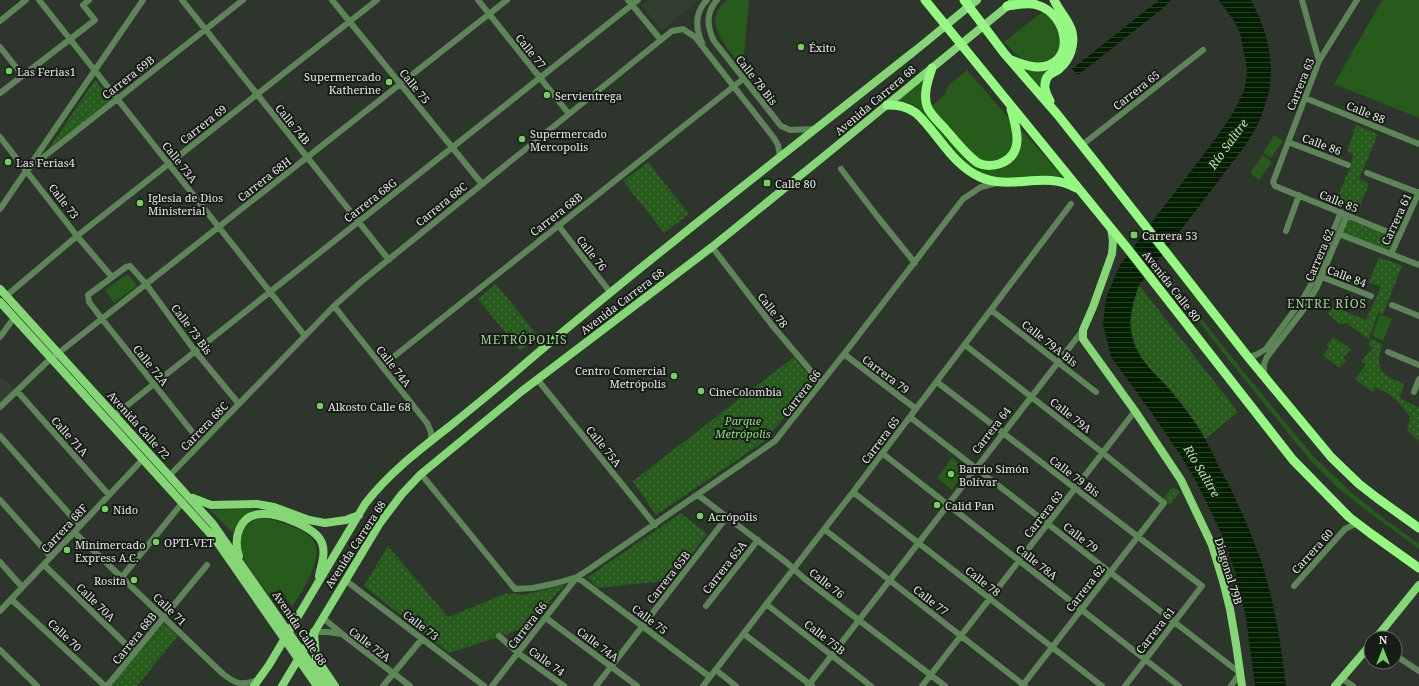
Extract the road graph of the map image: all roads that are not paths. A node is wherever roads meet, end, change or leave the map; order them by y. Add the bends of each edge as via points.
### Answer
1 (26, 0) edge
2 (39, 0) edge
3 (89, 0) edge
4 (143, 0) edge
5 (182, 0) edge
6 (243, 0) edge
7 (332, 0) edge
8 (376, 0) edge
9 (478, 0) edge
10 (507, 0) edge
11 (638, 0) edge
12 (707, 0) edge
13 (717, 0) edge
14 (925, 0) edge
15 (964, 0) edge
16 (977, 0) edge
17 (1015, 0) edge
18 (1054, 0) edge
19 (1302, 0) edge
20 (1357, 0) edge
21 (630, 2) edge
22 (1007, 6) junction
23 (489, 14) junction
24 (0, 21) edge
25 (350, 21) junction
26 (205, 29) junction
27 (70, 39) junction
28 (661, 40) junction
29 (0, 47) edge
30 (705, 49) junction
31 (1203, 50) dead end
32 (1007, 56) junction
33 (1319, 62) junction
34 (932, 68) junction
35 (95, 71) junction
36 (23, 76) junction
37 (540, 78) junction
38 (743, 79) junction
39 (400, 84) junction
40 (734, 86) junction
41 (0, 93) edge
42 (257, 95) junction
43 (1305, 98) junction
44 (117, 99) junction
45 (887, 105) junction
46 (1010, 106) junction
47 (569, 114) junction
48 (1057, 114) junction
49 (814, 129) junction
50 (0, 137) edge
51 (1288, 142) junction
52 (1419, 144) edge
53 (1082, 145) junction
54 (452, 148) junction
55 (780, 156) junction
56 (307, 157) junction
57 (169, 164) junction
58 (1348, 165) dead end
59 (841, 168) dead end
60 (27, 170) junction
61 (1367, 173) dead end
62 (999, 182) junction
63 (1273, 182) joint
64 (482, 184) junction
65 (1081, 191) junction
66 (1419, 192) edge
67 (1299, 195) junction
68 (1071, 204) dead end
69 (0, 209) edge
70 (1344, 214) junction
71 (359, 222) junction
72 (558, 225) junction
73 (219, 227) junction
74 (1111, 228) junction
75 (1286, 231) dead end
76 (1339, 234) junction
77 (78, 236) junction
78 (1398, 236) junction
79 (712, 247) junction
80 (1128, 249) junction
81 (1112, 254) junction
82 (1391, 254) junction
83 (389, 260) junction
84 (915, 263) junction
85 (1419, 265) edge
86 (1319, 276) junction
87 (112, 277) junction
88 (146, 284) junction
89 (0, 289) edge
90 (270, 292) junction
91 (610, 292) junction
92 (6, 296) junction
93 (1370, 296) dead end
94 (1306, 300) junction
95 (0, 302) edge
96 (1392, 305) dead end
97 (334, 306) junction
98 (991, 310) junction
99 (1419, 316) edge
100 (14, 318) junction
101 (102, 319) junction
102 (1083, 330) junction
103 (305, 336) junction
104 (0, 338) edge
105 (965, 345) junction
106 (195, 352) junction
107 (1388, 352) dead end
108 (59, 353) junction
109 (844, 354) junction
110 (1248, 357) junction
111 (52, 359) junction
112 (1058, 363) junction
113 (1419, 365) edge
114 (382, 366) junction
115 (1264, 377) junction
116 (537, 379) junction
117 (1419, 379) edge
118 (937, 382) junction
119 (821, 383) junction
120 (154, 384) junction
121 (17, 391) junction
122 (1096, 392) dead end
123 (1414, 392) dead end
124 (1031, 397) junction
125 (239, 404) junction
126 (0, 407) edge
127 (916, 409) junction
128 (1135, 411) junction
129 (115, 415) junction
130 (910, 417) junction
131 (1002, 433) junction
132 (0, 436) edge
133 (431, 440) junction
134 (201, 443) junction
135 (882, 453) junction
136 (1103, 453) junction
137 (143, 459) junction
138 (976, 468) junction
139 (421, 474) junction
140 (170, 475) junction
141 (1075, 488) junction
142 (852, 492) junction
143 (109, 495) junction
144 (698, 495) junction
145 (188, 496) junction
146 (0, 500) edge
147 (183, 502) junction
148 (1164, 503) joint
149 (948, 504) junction
150 (359, 515) junction
151 (1349, 516) junction
152 (727, 517) junction
153 (1357, 523) junction
154 (1048, 524) junction
155 (655, 525) junction
156 (80, 526) junction
157 (1419, 528) edge
158 (824, 529) junction
159 (1345, 529) junction
160 (74, 532) junction
161 (1138, 537) junction
162 (758, 540) junction
163 (918, 543) junction
164 (51, 557) junction
165 (1019, 560) junction
166 (240, 561) junction
167 (0, 562) edge
168 (44, 565) junction
169 (207, 565) dead end
170 (1419, 568) edge
171 (794, 569) junction
172 (1110, 572) junction
173 (577, 576) junction
174 (122, 577) junction
175 (345, 580) junction
176 (890, 580) junction
177 (252, 584) junction
178 (317, 584) junction
179 (1419, 585) edge
180 (1202, 586) joint
181 (1294, 586) dead end
182 (22, 587) junction
183 (12, 599) junction
184 (990, 599) junction
185 (766, 604) junction
186 (706, 606) dead end
187 (1081, 609) junction
188 (0, 611) edge
189 (164, 617) junction
190 (322, 618) junction
191 (546, 618) junction
192 (859, 620) junction
193 (1174, 622) junction
194 (643, 626) junction
195 (1382, 630) edge
196 (314, 632) junction
197 (342, 634) junction
198 (744, 634) junction
199 (499, 636) dead end
200 (961, 636) junction
201 (422, 638) junction
202 (1052, 647) junction
203 (0, 650) edge
204 (135, 653) junction
205 (518, 653) junction
206 (1363, 653) edge
207 (832, 655) junction
208 (1145, 659) junction
209 (1403, 660) edge
210 (611, 667) junction
211 (716, 670) junction
212 (1419, 671) edge
213 (393, 673) junction
214 (1240, 673) junction
215 (931, 675) junction
216 (710, 677) junction
217 (1341, 678) junction
218 (256, 683) edge
219 (810, 685) edge
220 (37, 686) edge
221 (106, 686) edge
222 (282, 686) edge
223 (317, 686) edge
224 (326, 686) edge
225 (335, 686) edge
226 (383, 686) edge
227 (410, 686) edge
228 (484, 686) edge
229 (492, 686) edge
230 (564, 686) edge
231 (596, 686) edge
232 (637, 686) edge
233 (703, 686) edge
234 (736, 686) edge
235 (871, 686) edge
236 (922, 686) edge
237 (945, 686) edge
238 (1023, 686) edge
239 (1102, 686) edge
240 (1125, 686) edge
241 (1179, 686) edge
242 (1231, 686) edge
243 (1242, 686) edge
244 (1334, 686) edge
245 (1353, 686) edge

1 - 24 street
2 - 27 street, Calle 73A
3 - 27 street via 83,5 95,20
4 - 35 street
5 - 26 street, Calle 74B
6 - 26 street, Carrera 69B
7 - 25 street, Calle 75
8 - 25 street, Carrera 69
9 - 23 street, Calle 77
10 - 23 street, Carrera 68H
11 - 21 street, Carrera 68G
12 - 30 street via 698,12 700,38
13 - 38 street, Calle 78 Bis via 709,14 709,31
14 - 46 highway, Avenida Calle 80
15 - 32 highway, Avenida Calle 80
16 - 49 main road, Avenida Carrera 68
17 - 22 main road, Avenida Carrera 68
18 - 48 highway via 1068,23 1073,41 1068,58 1060,68 1048,76 1045,84 1047,96
19 - 33 street
20 - 33 street, Carrera 63
21 - 28 street
21 - 37 street, Carrera 68G
22 - 32 highway via 1029,3 1044,7 1061,26 1065,42 1057,60 1049,65 1034,67
22 - 34 main road, Avenida Carrera 68
23 - 37 street, Calle 77
23 - 39 street, Carrera 68H
25 - 39 street, Calle 75
25 - 42 street, Carrera 69
26 - 42 street, Calle 74B
26 - 44 street, Carrera 69B
27 - 35 street, Calle 73A
27 - 36 street
28 - 30 street, Carrera 68C via 672,31 683,29 695,37
28 - 47 street, Carrera 68C
29 - 36 street
30 - 40 street, Calle 78 Bis
31 - 53 street, Carrera 65
32 - 48 highway, Avenida Calle 80
33 - 43 street, Carrera 63
34 - 45 main road, Avenida Carrera 68
34 - 46 highway via 925,95 927,108 979,163 987,166 997,165 1010,158 1017,144 1017,133
35 - 44 street, Calle 73A
35 - 60 street
36 - 41 street
37 - 47 street, Calle 77
37 - 54 street, Carrera 68G
38 - 40 street, Carrera 68B
38 - 49 street, Calle 78 Bis via 781,126 790,130
39 - 54 street, Calle 75
39 - 56 street, Carrera 68H
40 - 55 street, Calle 78 Bis via 776,141
40 - 72 street, Carrera 68B
42 - 56 street, Calle 74B
42 - 57 street, Carrera 69
43 - 51 street, Carrera 63
43 - 52 street, Calle 88
44 - 57 street, Calle 73A
44 - 60 street, Carrera 69B
45 - 62 highway via 900,105 916,113 963,165 980,177
45 - 79 main road, Avenida Carrera 68
46 - 65 highway, Avenida Calle 80
47 - 64 street, Carrera 68C
48 - 53 highway, Avenida Calle 80
49 - 55 main road, Avenida Carrera 68
50 - 60 street, Calle 73
51 - 58 street, Calle 86
51 - 63 street, Carrera 63
53 - 110 highway, Avenida Calle 80
54 - 64 street, Calle 75
54 - 71 street, Carrera 68G
55 - 91 main road, Avenida Carrera 68
56 - 71 street, Calle 74B
56 - 73 street, Carrera 68H
57 - 73 street, Calle 73A
57 - 77 street, Carrera 69
59 - 84 street
60 - 69 street
60 - 77 street, Calle 73
61 - 66 street
62 - 65 highway via 1049,180 1068,183
62 - 84 street, Carrera 66 via 981,187 963,199
63 - 67 street, Calle 85 via 1275,186
64 - 83 street, Carrera 68C
65 - 74 highway, Avenida Calle 80
66 - 78 street, Carrera 61
67 - 70 street, Calle 85
67 - 75 street
68 - 98 street, Carrera 65
70 - 76 street, Carrera 62
70 - 78 street, Calle 85
70 - 86 street, Carrera 62
71 - 83 street, Calle 74B
71 - 90 street, Carrera 68G
72 - 91 street, Calle 76
72 - 114 street, Carrera 68B
73 - 88 street, Carrera 68H
73 - 90 street, Calle 73A
74 - 80 highway, Avenida Calle 80
74 - 81 main road, Carrera 64
76 - 82 street
76 - 86 street, Carrera 62
77 - 87 street, Calle 73
77 - 92 street, Carrera 69
78 - 82 street, Carrera 61
79 - 116 main road, Avenida Carrera 68
79 - 119 street, Calle 78
80 - 81 main road
80 - 151 highway, Avenida Calle 80 via 1293,460
81 - 102 main road, Carrera 64 via 1094,307
82 - 85 street
83 - 97 street, Carrera 68C
84 - 109 street, Carrera 66
86 - 93 street, Calle 84
86 - 94 street, Carrera 62
87 - 88 street, Calle 73 Bis via 126,266 130,266
87 - 101 street, Calle 72A via 88,295 88,299
88 - 101 street, Carrera 68H
88 - 106 street, Calle 73 Bis
89 - 92 main road, Avenida Calle 72
90 - 103 street, Calle 73A
90 - 106 street, Carrera 68G
91 - 133 main road, Avenida Carrera 68
92 - 108 main road, Avenida Calle 72
94 - 110 street, Carrera 62 via 1266,349
94 - 115 street, Carrera 62 via 1266,357
95 - 100 main road, Avenida Calle 72
96 - 99 street
97 - 103 street, Carrera 68C
97 - 114 street, Calle 74A
98 - 105 street, Carrera 65
98 - 112 street, Calle 79A Bis
100 - 104 street
100 - 111 main road, Avenida Calle 72
101 - 108 street, Carrera 68H
101 - 120 street, Calle 72A
102 - 112 street, Carrera 64
102 - 128 main road, Diagonal 79B via 1085,343
103 - 125 street, Carrera 68C
105 - 118 street, Carrera 65
105 - 124 street, Calle 79A
106 - 120 street, Carrera 68G
106 - 125 street, Calle 73 Bis
107 - 113 street
108 - 111 street, Carrera 68H
108 - 129 main road, Avenida Calle 72
109 - 119 street, Carrera 66
109 - 127 street, Carrera 79
110 - 115 highway, Avenida Calle 80
111 - 121 street, Carrera 68H
111 - 137 main road, Avenida Calle 72
112 - 122 street, Calle 79A Bis
112 - 124 street, Carrera 64
114 - 133 street, Calle 74A via 427,424
115 - 157 highway, Avenida Calle 80 via 1344,470
116 - 139 main road, Avenida Carrera 68
116 - 155 street, Calle 75A
117 - 123 street
118 - 127 street, Carrera 65
118 - 131 street, Calle 79 Bis
119 - 144 street, Carrera 66 via 775,441
120 - 129 street, Carrera 68G
120 - 134 street, Calle 72A
121 - 126 street, Carrera 68H
121 - 143 street, Calle 71A
124 - 131 street, Carrera 64
124 - 136 street, Calle 79A
125 - 134 street, Carrera 68C
127 - 130 street, Carrera 65
128 - 136 street, Carrera 63
128 - 214 main road, Diagonal 79B via 1181,480 1212,545 1230,609
129 - 140 main road, Avenida Calle 72
130 - 135 street, Carrera 65
130 - 138 street, Calle 79
131 - 138 street, Carrera 64
131 - 141 street, Calle 79 Bis
132 - 156 street
133 - 150 main road, Avenida Carrera 68 via 385,480
134 - 140 street, Carrera 68C
135 - 142 street, Carrera 65
135 - 149 street, Calle 78A
136 - 141 street, Carrera 63
136 - 148 street, Calle 79A
137 - 143 street, Carrera 68F
137 - 147 main road, Avenida Calle 72
138 - 149 street, Carrera 64
138 - 154 street, Calle 79
139 - 173 street, Carrera 66 via 515,589 533,588
139 - 175 main road, Avenida Carrera 68 via 386,514
140 - 145 main road, Avenida Calle 72
141 - 154 street, Carrera 63
141 - 161 street, Calle 79 Bis
142 - 158 street, Carrera 65
142 - 163 street, Calle 78
143 - 156 street, Carrera 68F
144 - 152 street, Calle 76
144 - 155 street, Carrera 66
145 - 150 main road via 210,505 257,504 274,507 325,523
145 - 166 main road, Avenida Calle 72 via 222,534
146 - 164 street
147 - 174 street
147 - 177 main road, Avenida Calle 72
148 - 161 street, Carrera 62
149 - 163 street, Carrera 64
149 - 165 street, Calle 78A
150 - 178 main road, Avenida Carrera 68
151 - 153 highway, Avenida Calle 80
151 - 159 street, Carrera 60
152 - 162 street, Calle 76
152 - 194 street, Carrera 65B
153 - 159 street, Carrera 60
153 - 170 highway, Avenida Calle 80
154 - 165 street, Carrera 63
154 - 172 street, Calle 79
155 - 173 street, Carrera 66
156 - 160 street, Carrera 68F
158 - 171 street, Carrera 65
158 - 176 street, Calle 77
159 - 181 street, Carrera 60
160 - 164 street, Carrera 68F
160 - 174 street, Calle 71
161 - 172 street, Carrera 62
161 - 180 street, Calle 79 Bis
162 - 171 street, Calle 76
162 - 186 street, Carrera 65A
163 - 176 street, Carrera 64
163 - 184 street, Calle 78
164 - 168 street, Carrera 68F
165 - 184 street, Carrera 63
165 - 187 street, Calle 78A
166 - 177 main road, Avenida Calle 72
166 - 178 main road via 236,542 241,525 251,516 258,514 276,516 308,528 320,538 324,555
167 - 182 street
168 - 182 street, Carrera 68F
168 - 204 street, Calle 70A
169 - 189 street, Carrera 68B
171 - 185 street, Carrera 65
171 - 192 street, Calle 76
172 - 187 street, Carrera 62
172 - 193 street, Calle 79
173 - 191 street, Carrera 66
173 - 194 street, Calle 75
174 - 189 street, Calle 71
175 - 190 main road, Avenida Carrera 68
175 - 201 street, Calle 73
176 - 192 street, Carrera 64
176 - 200 street, Calle 77
177 - 223 main road, Avenida Calle 68
177 - 224 main road, Avenida Calle 68
178 - 218 main road, Avenida Carrera 68
179 - 195 main road
180 - 193 street, Carrera 61
182 - 183 street, Carrera 68F
183 - 188 street, Carrera 68F
183 - 221 street, Calle 70
184 - 200 street, Carrera 63
184 - 202 street, Calle 78
185 - 198 street, Carrera 65
185 - 207 street, Calle 75B
187 - 202 street, Carrera 62
187 - 208 street, Calle 78A
189 - 204 street, Carrera 68B
189 - 218 street, Calle 71 via 217,669 232,680 244,684
190 - 196 main road, Avenida Carrera 68
190 - 197 street
191 - 205 street, Carrera 66
191 - 210 street, Calle 74A
192 - 207 street, Carrera 64
192 - 215 street, Calle 76
193 - 208 street, Carrera 61
193 - 214 street, Calle 79
194 - 210 street, Carrera 65B
194 - 216 street, Calle 75
196 - 197 street, Calle 72A
196 - 222 main road, Avenida Carrera 68
196 - 225 main road via 316,658
197 - 213 street, Calle 72A
198 - 211 street, Carrera 65
198 - 219 street
199 - 205 street, Calle 74
200 - 215 street, Carrera 63
200 - 238 street, Calle 77
201 - 213 street
201 - 228 street, Calle 73
202 - 238 street, Carrera 62
202 - 239 street, Calle 78
203 - 220 street
204 - 221 street, Carrera 68B
205 - 229 street, Carrera 66
205 - 230 street, Calle 74
206 - 217 main road
207 - 219 street, Carrera 64
207 - 235 street, Calle 75B
208 - 240 street, Carrera 61
208 - 241 street, Calle 78A
209 - 212 street
210 - 231 street, Carrera 65B
210 - 232 street, Calle 74A
211 - 216 street, Carrera 65
211 - 234 street
213 - 226 street
213 - 227 street, Calle 72A
214 - 242 street
214 - 243 main road, Diagonal 79B
215 - 236 street, Carrera 63
215 - 237 street, Calle 76
216 - 233 street, Carrera 65
217 - 244 main road
217 - 245 street

